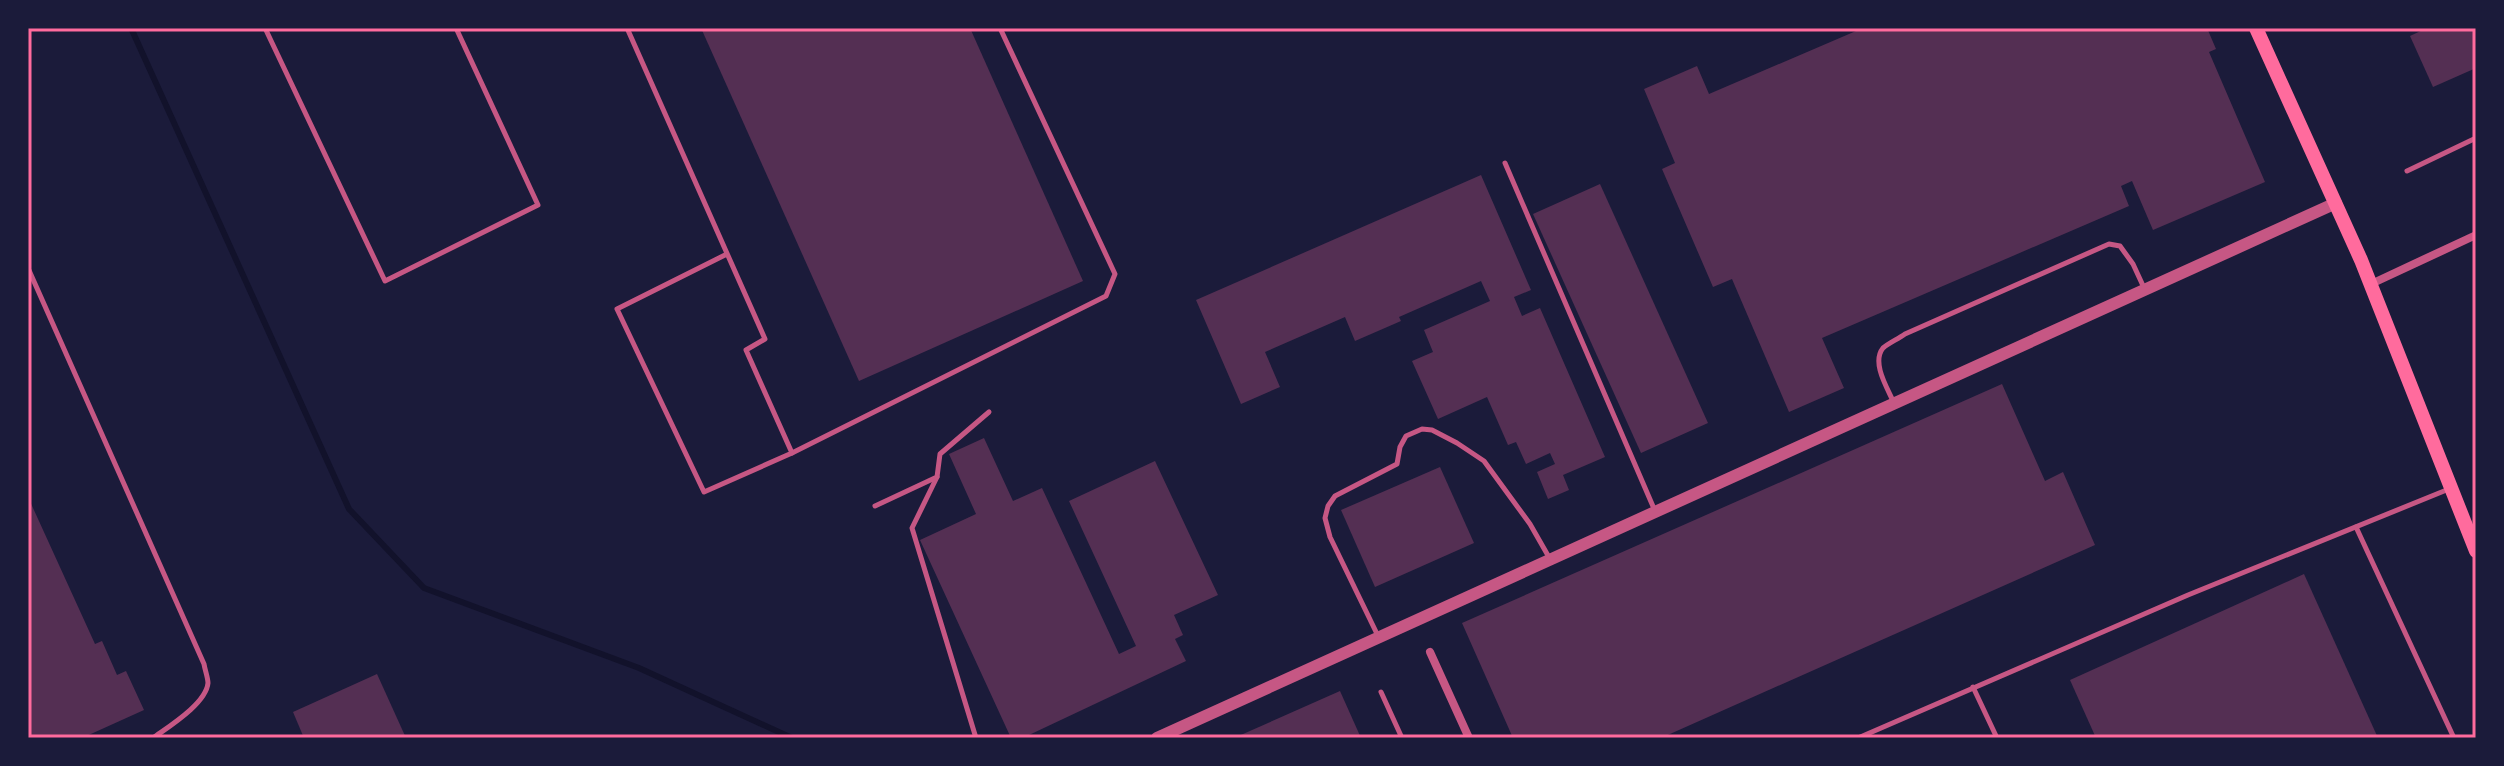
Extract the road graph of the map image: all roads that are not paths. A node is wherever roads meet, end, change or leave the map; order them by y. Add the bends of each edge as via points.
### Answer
1 (265, 28) edge
2 (456, 28) edge
3 (627, 28) edge
4 (1000, 28) edge
5 (2256, 28) edge
6 (2476, 138) edge
7 (1505, 163) dead end
8 (2407, 171) dead end
9 (2336, 203) junction
10 (2476, 235) edge
11 (727, 254) junction
12 (28, 268) edge
13 (2371, 284) junction
14 (2145, 290) junction
15 (1895, 404) junction
16 (989, 412) dead end
17 (792, 453) junction
18 (937, 477) junction
19 (2450, 489) junction
20 (875, 506) dead end
21 (1656, 512) junction
22 (2356, 527) junction
23 (2476, 551) edge
24 (1550, 560) junction
25 (1379, 638) junction
26 (1430, 652) dead end
27 (1973, 687) junction
28 (1381, 692) dead end
29 (153, 738) edge
30 (976, 738) edge
31 (1157, 738) edge
32 (1402, 738) edge
33 (1469, 738) edge
34 (1858, 738) edge
35 (1997, 738) edge
36 (2454, 738) edge

1 - 2 lane via 385,281 538,205
3 - 11 lane
4 - 17 lane via 1115,274 1106,296
5 - 9 main road
6 - 8 lane
7 - 21 lane
9 - 13 main road
9 - 14 street
10 - 13 street
11 - 17 lane via 765,339 746,350
11 - 17 lane via 617,309 704,492
12 - 29 lane via 204,664 208,684 203,697
13 - 19 main road
14 - 15 street
14 - 15 lane via 2120,246 2109,244 1905,334 1880,355 1879,368
15 - 21 street
16 - 18 lane via 940,454
18 - 20 lane
18 - 30 lane via 912,528
19 - 22 lane
19 - 23 main road
21 - 24 street
22 - 27 lane
22 - 36 lane
24 - 25 street
24 - 25 lane via 1484,461 1432,430 1406,436 1397,464 1335,496 1325,518
25 - 31 street
26 - 33 street
27 - 34 lane
27 - 35 lane
28 - 32 lane

